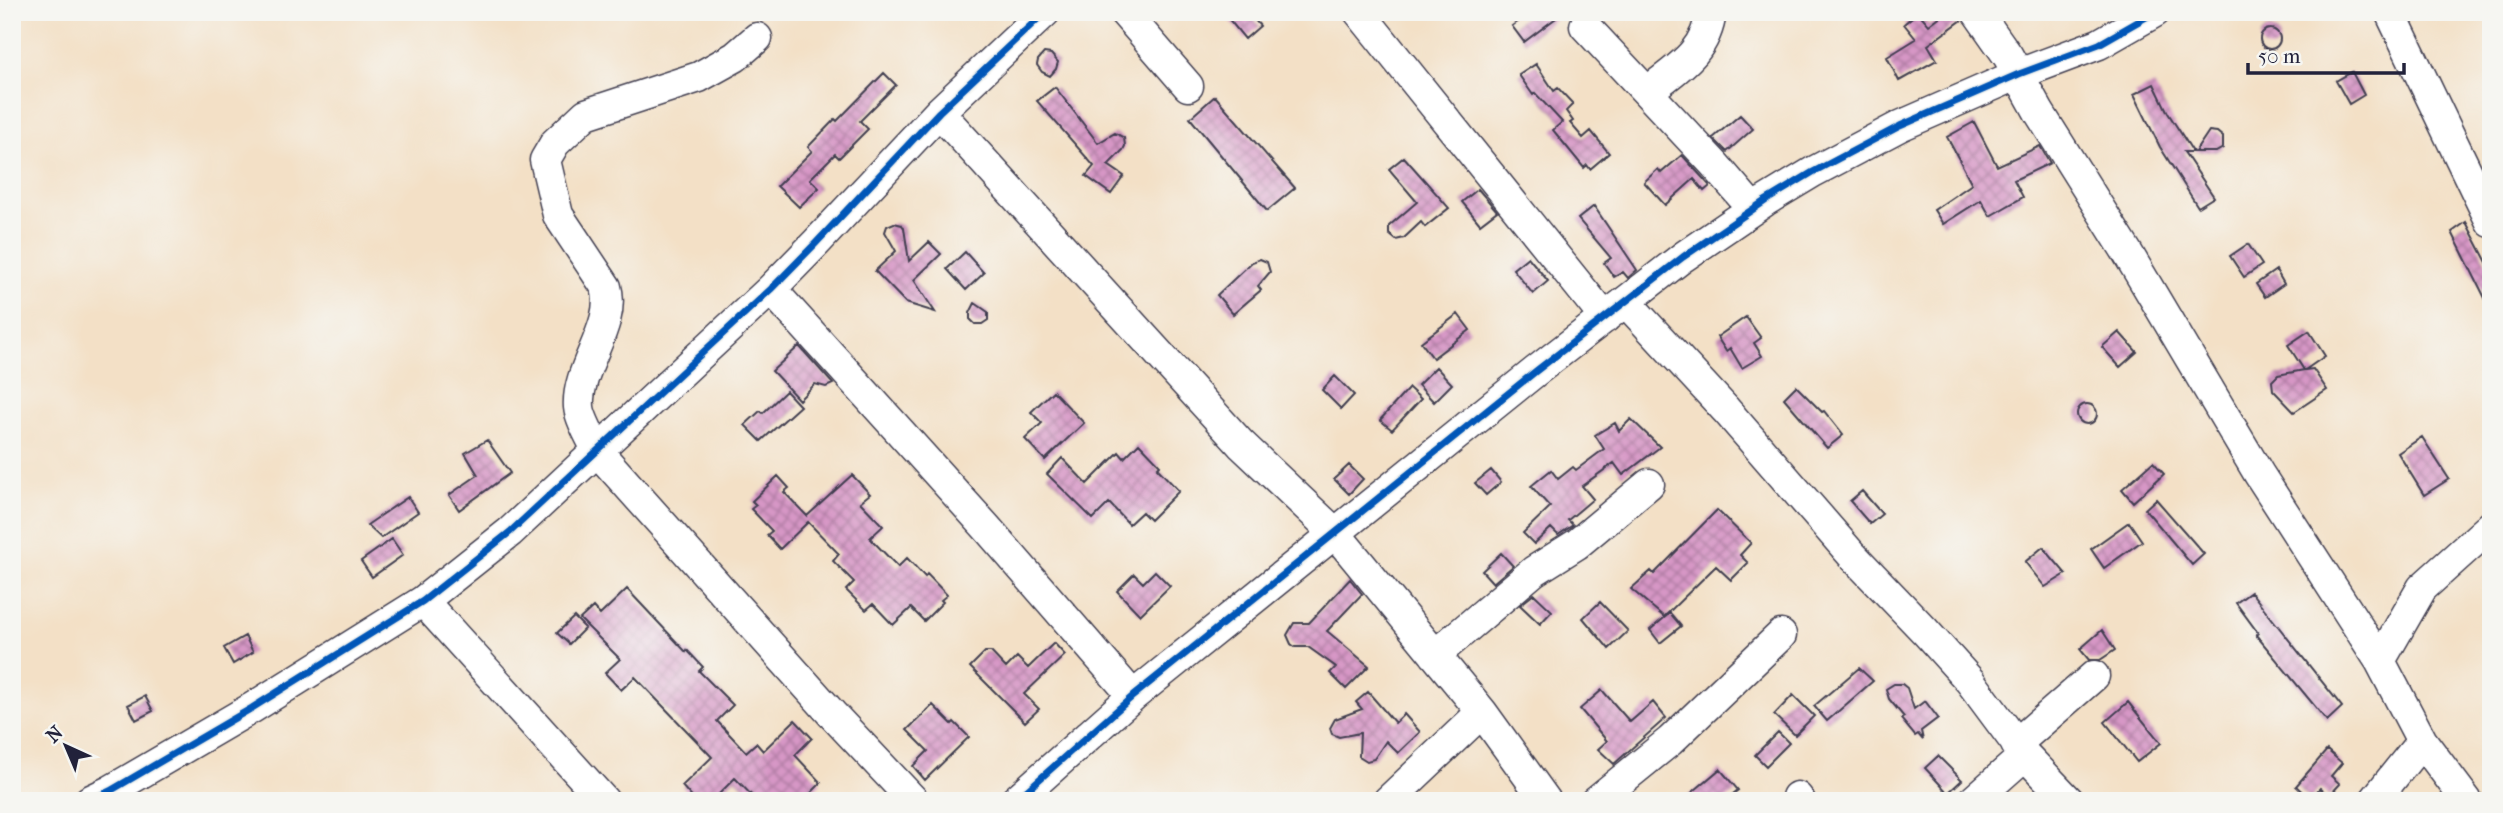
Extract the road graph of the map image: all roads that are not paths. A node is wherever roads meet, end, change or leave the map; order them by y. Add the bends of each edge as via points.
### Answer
1 (1124, 12) edge
2 (1359, 12) edge
3 (1711, 12) edge
4 (1977, 12) edge
5 (2155, 12) edge
6 (2390, 12) edge
7 (1040, 14) edge
8 (1585, 26) dead end
9 (757, 38) dead end
10 (2019, 74) junction
11 (1188, 86) dead end
12 (1647, 92) junction
13 (939, 112) junction
14 (1753, 209) junction
15 (2491, 222) edge
16 (771, 289) junction
17 (1616, 310) junction
18 (598, 452) junction
19 (1649, 484) dead end
20 (2491, 526) edge
21 (1335, 533) junction
22 (423, 601) junction
23 (1781, 635) dead end
24 (1435, 655) junction
25 (2380, 661) junction
26 (2094, 676) dead end
27 (1133, 696) junction
28 (1482, 712) junction
29 (2422, 741) junction
30 (2020, 749) junction
31 (105, 798) edge
32 (604, 801) edge
33 (914, 801) edge
34 (1016, 801) edge
35 (1388, 801) edge
36 (1546, 801) edge
37 (1595, 801) edge
38 (1973, 801) edge
39 (2069, 801) edge
40 (2374, 801) edge
41 (2467, 801) edge

1 - 11 street
2 - 17 street
3 - 12 street via 1702,44
4 - 10 street
5 - 10 street via 2099,44
6 - 15 street
7 - 13 street
8 - 12 street
9 - 18 street via 735,57 699,76 586,114 555,142 545,160 558,215 609,298 579,408
10 - 14 street via 1900,126
10 - 25 street via 2259,474
12 - 14 street
13 - 16 street
13 - 21 street via 1241,444
14 - 17 street
16 - 18 street
16 - 27 street
17 - 21 street
17 - 30 street via 1726,410 1970,681
18 - 22 street via 510,532
18 - 33 street
19 - 24 street
20 - 25 street via 2422,588
21 - 24 street
21 - 27 street
22 - 31 street
22 - 32 street
23 - 37 street via 1671,741
24 - 28 street
25 - 29 street
26 - 30 street
27 - 34 street
28 - 35 street
28 - 36 street
29 - 40 street
29 - 41 street
30 - 38 street
30 - 39 street

